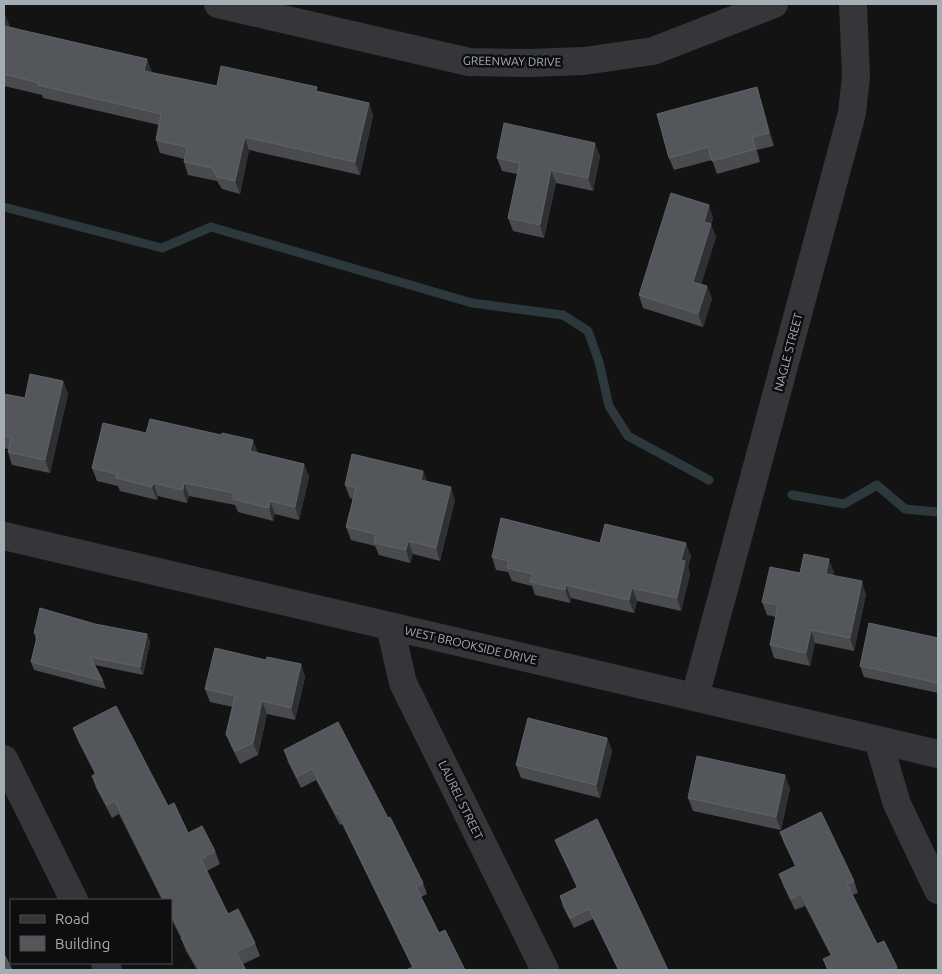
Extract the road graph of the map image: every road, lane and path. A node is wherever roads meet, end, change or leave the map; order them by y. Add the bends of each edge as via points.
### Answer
1 (218, 4) edge
2 (774, 4) edge
3 (853, 4) edge
4 (4, 536) edge
5 (390, 626) junction
6 (695, 698) junction
7 (878, 740) junction
8 (938, 754) edge
9 (4, 759) edge
10 (938, 890) edge
11 (74, 899) edge
12 (545, 970) edge

1 - 2 street, GREENWAY DRIVE via 469,62 530,63 584,61 654,51
3 - 6 street, NAGLE STREET via 856,76 852,113
4 - 5 street, WEST BROOKSIDE DRIVE
5 - 6 street, WEST BROOKSIDE DRIVE
5 - 12 street, LAUREL STREET via 403,683
6 - 7 street, WEST BROOKSIDE DRIVE
7 - 8 street, WEST BROOKSIDE DRIVE
7 - 10 street via 897,804
9 - 11 street

